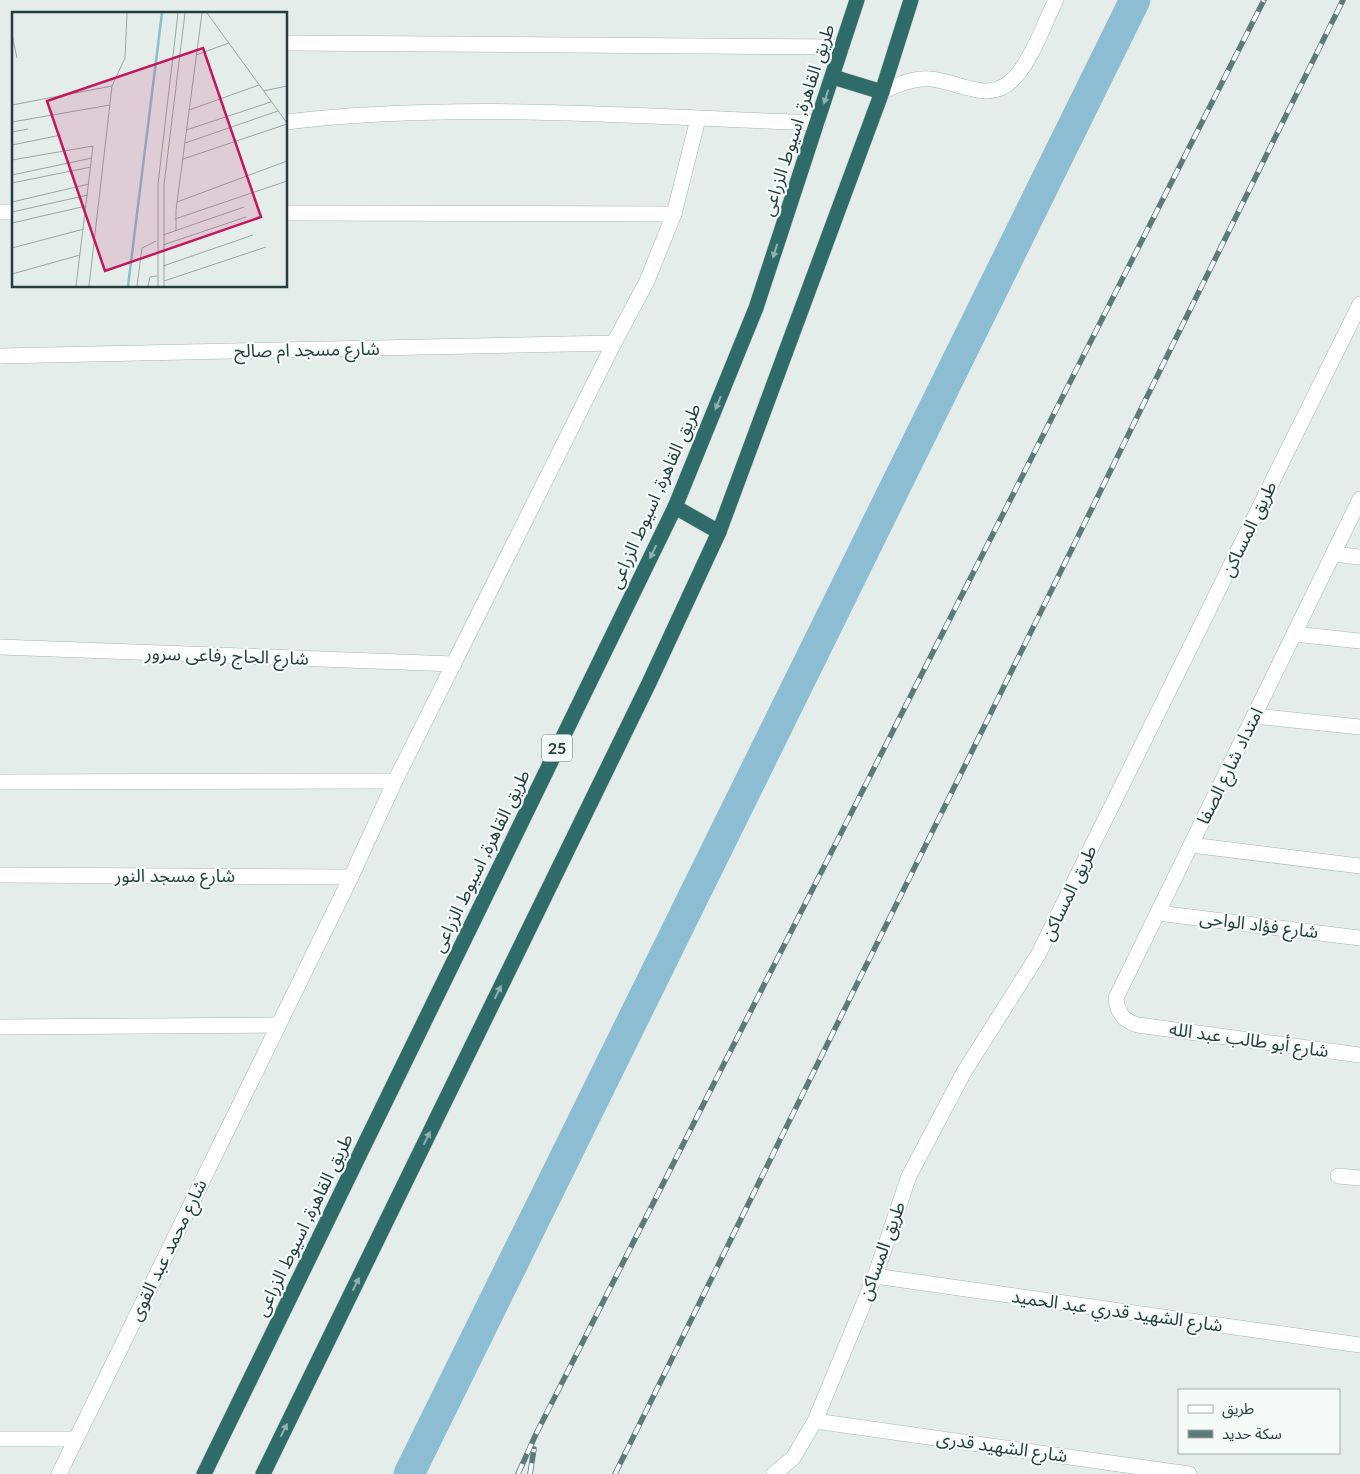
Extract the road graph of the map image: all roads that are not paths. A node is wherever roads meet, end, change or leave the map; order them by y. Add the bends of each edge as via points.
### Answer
1 (857, 0) edge
2 (911, 0) edge
3 (1056, 0) edge
4 (288, 43) edge
5 (842, 47) junction
6 (832, 77) junction
7 (882, 92) junction
8 (698, 119) junction
9 (288, 122) edge
10 (818, 123) junction
11 (288, 213) edge
12 (674, 214) junction
13 (1360, 304) edge
14 (614, 343) junction
15 (0, 356) edge
16 (1360, 499) edge
17 (675, 507) junction
18 (719, 532) junction
19 (1333, 554) junction
20 (1360, 556) edge
21 (1294, 634) junction
22 (1360, 641) edge
23 (0, 647) edge
24 (454, 664) junction
25 (1254, 716) junction
26 (1360, 727) edge
27 (395, 781) junction
28 (0, 782) edge
29 (1191, 845) junction
30 (1360, 866) edge
31 (0, 874) edge
32 (351, 878) junction
33 (1158, 912) junction
34 (1360, 938) edge
35 (278, 1025) junction
36 (1138, 1025) joint
37 (0, 1027) edge
38 (1360, 1055) edge
39 (1338, 1176) dead end
40 (1360, 1178) edge
41 (875, 1276) junction
42 (1360, 1345) edge
43 (815, 1421) junction
44 (0, 1439) edge
45 (76, 1439) junction
46 (58, 1474) edge
47 (204, 1474) edge
48 (263, 1474) edge
49 (774, 1474) edge
50 (1189, 1474) edge

1 - 5 highway, طريق القاهرة, اسيوط الزراعى / 25
2 - 7 highway
3 - 7 street via 1016,76 997,89 975,91 942,81 921,79 901,83
4 - 5 street
5 - 6 highway, طريق القاهرة, اسيوط الزراعى / 25
6 - 7 highway
6 -> 10 highway, طريق القاهرة, اسيوط الزراعى / 25
7 - 18 highway
8 - 9 street via 483,110 348,114
8 - 10 street
8 - 12 street, شارع محمد عبد القوى
10 -> 17 highway, طريق القاهرة, اسيوط الزراعى / 25 via 756,308
11 - 12 street
12 - 14 street, شارع محمد عبد القوى via 647,281
13 - 41 street, طريق المساكن via 1038,955 964,1072 909,1176
14 - 15 street, شارع مسجد ام صالح
14 - 24 street, شارع محمد عبد القوى
16 - 19 street, امتداد شارع الصفا
17 - 18 highway
17 -> 47 highway, طريق القاهرة, اسيوط الزراعى / 25
48 -> 18 highway
19 - 20 street
19 - 21 street, امتداد شارع الصفا
21 - 22 street
21 - 25 street, امتداد شارع الصفا
23 - 24 street, شارع الحاج رفاعى سرور
24 - 27 street, شارع محمد عبد القوى
25 - 26 street
25 - 29 street, امتداد شارع الصفا
27 - 28 street
27 - 32 street, شارع محمد عبد القوى
29 - 30 street
29 - 33 street, امتداد شارع الصفا
31 - 32 street, شارع مسجد النور
32 - 35 street, شارع محمد عبد القوى
33 - 34 street, شارع فؤاد الواحى
33 - 36 street, امتداد شارع الصفا via 1116,998 1119,1012
35 - 37 street
35 - 45 street, شارع محمد عبد القوى
36 - 38 street, شارع أبو طالب عبد الله
39 - 40 street
41 - 42 street, شارع الشهيد قدري عبد الحميد
41 - 43 street, طريق المساكن
43 - 49 street, طريق المساكن via 793,1458
43 - 50 street, شارع الشهيد قدرى
44 - 45 street
45 - 46 street, شارع محمد عبد القوى

